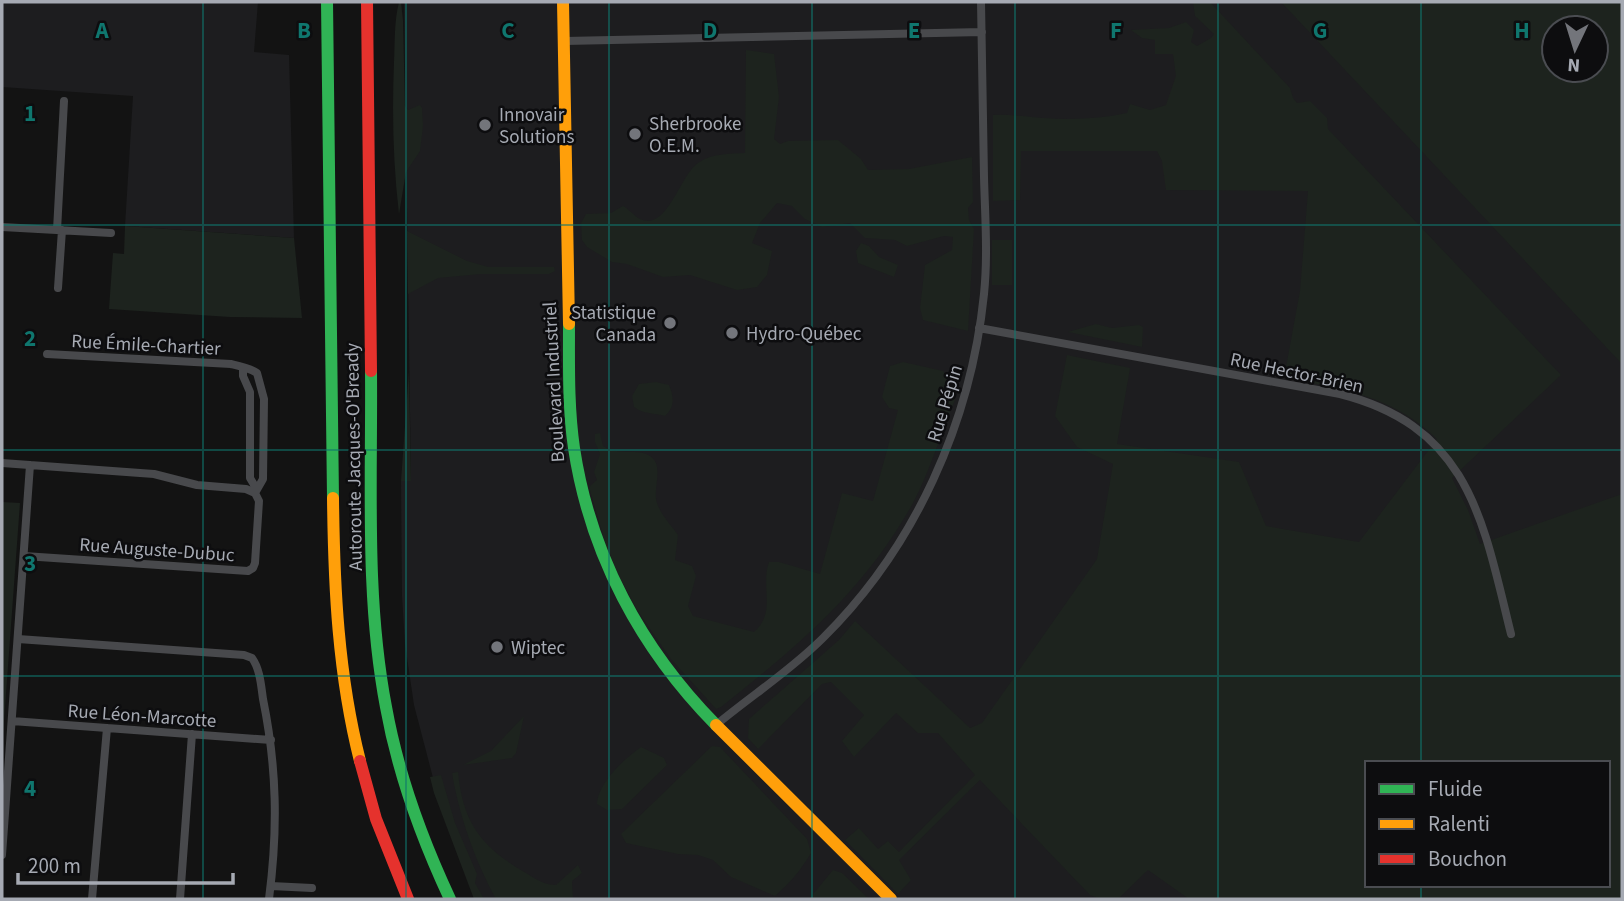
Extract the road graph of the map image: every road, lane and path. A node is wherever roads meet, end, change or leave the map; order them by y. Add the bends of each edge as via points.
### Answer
1 (316, 2) edge
2 (327, 2) edge
3 (367, 2) edge
4 (373, 2) edge
5 (563, 2) edge
6 (981, 2) edge
7 (982, 32) junction
8 (565, 41) junction
9 (368, 61) junction
10 (64, 101) dead end
11 (329, 178) junction
12 (2, 227) edge
13 (59, 230) junction
14 (111, 233) dead end
15 (58, 288) dead end
16 (979, 328) junction
17 (47, 354) dead end
18 (243, 369) junction
19 (2, 463) edge
20 (30, 465) junction
21 (256, 490) junction
22 (24, 556) junction
23 (1511, 634) dead end
24 (18, 639) junction
25 (12, 720) junction
26 (716, 725) junction
27 (107, 728) junction
28 (192, 734) junction
29 (271, 740) junction
30 (2, 855) edge
31 (271, 886) junction
32 (312, 888) dead end
33 (92, 899) edge
34 (180, 899) edge
35 (269, 899) edge
36 (408, 899) edge
37 (450, 899) edge
38 (891, 899) edge

1 - 11 main road
2 - 11 main road, Autoroute Jacques-O'Bready
3 - 9 main road, Autoroute Jacques-O'Bready
4 - 9 main road
5 - 8 main road, Boulevard Industriel
6 - 7 street, Rue Pépin
7 - 8 street
7 - 16 street, Rue Pépin via 986,251
8 - 26 main road, Boulevard Industriel via 569,393 579,481 603,557 631,616 666,668
9 - 37 main road, Autoroute Jacques-O'Bready via 377,641 386,710 403,778
10 - 13 street
11 - 36 main road, Autoroute Jacques-O'Bready via 334,570 340,666 366,790
12 - 13 street
13 - 14 street
13 - 15 street
16 - 23 street, Rue Hector-Brien via 1340,394 1397,417 1439,450 1471,494 1487,535
16 - 26 street, Rue Pépin via 947,448 899,544 825,637
17 - 18 street, Rue Émile-Chartier via 231,364
18 - 21 street, Rue Émile-Chartier via 250,392 250,478
18 - 21 street, Rue Émile-Chartier via 257,373 263,389 263,479
19 - 20 street
20 - 21 street via 154,474 197,485
20 - 22 street
21 - 22 street, Rue Auguste-Dubuc via 255,563 248,571
22 - 24 street
24 - 25 street
24 - 29 street via 248,656 258,669
25 - 27 street, Rue Léon-Marcotte
25 - 30 street
26 - 38 main road, Boulevard Industriel
27 - 28 street, Rue Léon-Marcotte
27 - 33 street
28 - 29 street, Rue Léon-Marcotte
28 - 34 street
29 - 31 street via 276,800
31 - 32 street
31 - 35 street

